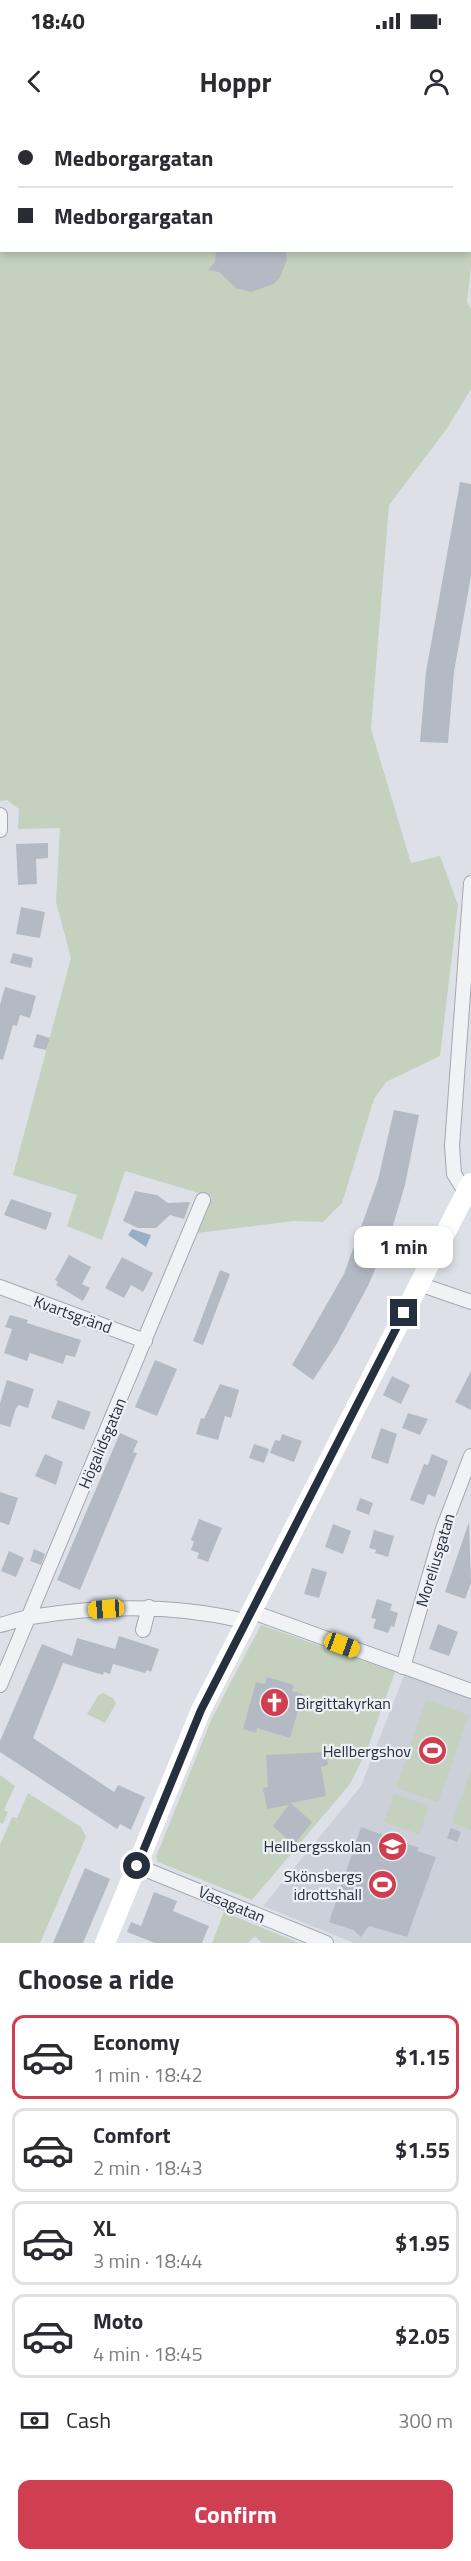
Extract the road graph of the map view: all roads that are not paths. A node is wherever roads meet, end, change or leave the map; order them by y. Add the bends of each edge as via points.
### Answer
1 (0, 815) edge
2 (0, 830) edge
3 (471, 883) edge
4 (469, 1188) edge
5 (203, 1200) dead end
6 (419, 1284) junction
7 (0, 1287) edge
8 (471, 1302) edge
9 (145, 1341) junction
10 (471, 1456) edge
11 (149, 1607) junction
12 (248, 1616) junction
13 (28, 1617) junction
14 (0, 1626) edge
15 (143, 1630) dead end
16 (403, 1667) junction
17 (0, 1685) edge
18 (471, 1691) edge
19 (137, 1866) junction
20 (105, 1943) edge
21 (326, 1943) edge

1 - 2 street
3 - 4 street via 452,1146 454,1174
4 - 6 street
5 - 9 street, Högalidsgatan
6 - 8 street
6 - 12 street
7 - 9 street, Kvartsgränd
9 - 13 street, Högalidsgatan
10 - 16 street, Moreliusgatan via 443,1529
11 - 12 street
11 - 13 street
11 - 15 street
12 - 16 street
12 - 19 street via 201,1710
13 - 14 street
13 - 17 street, Högalidsgatan
16 - 18 street
19 - 20 street
19 - 21 street, Vasagatan

